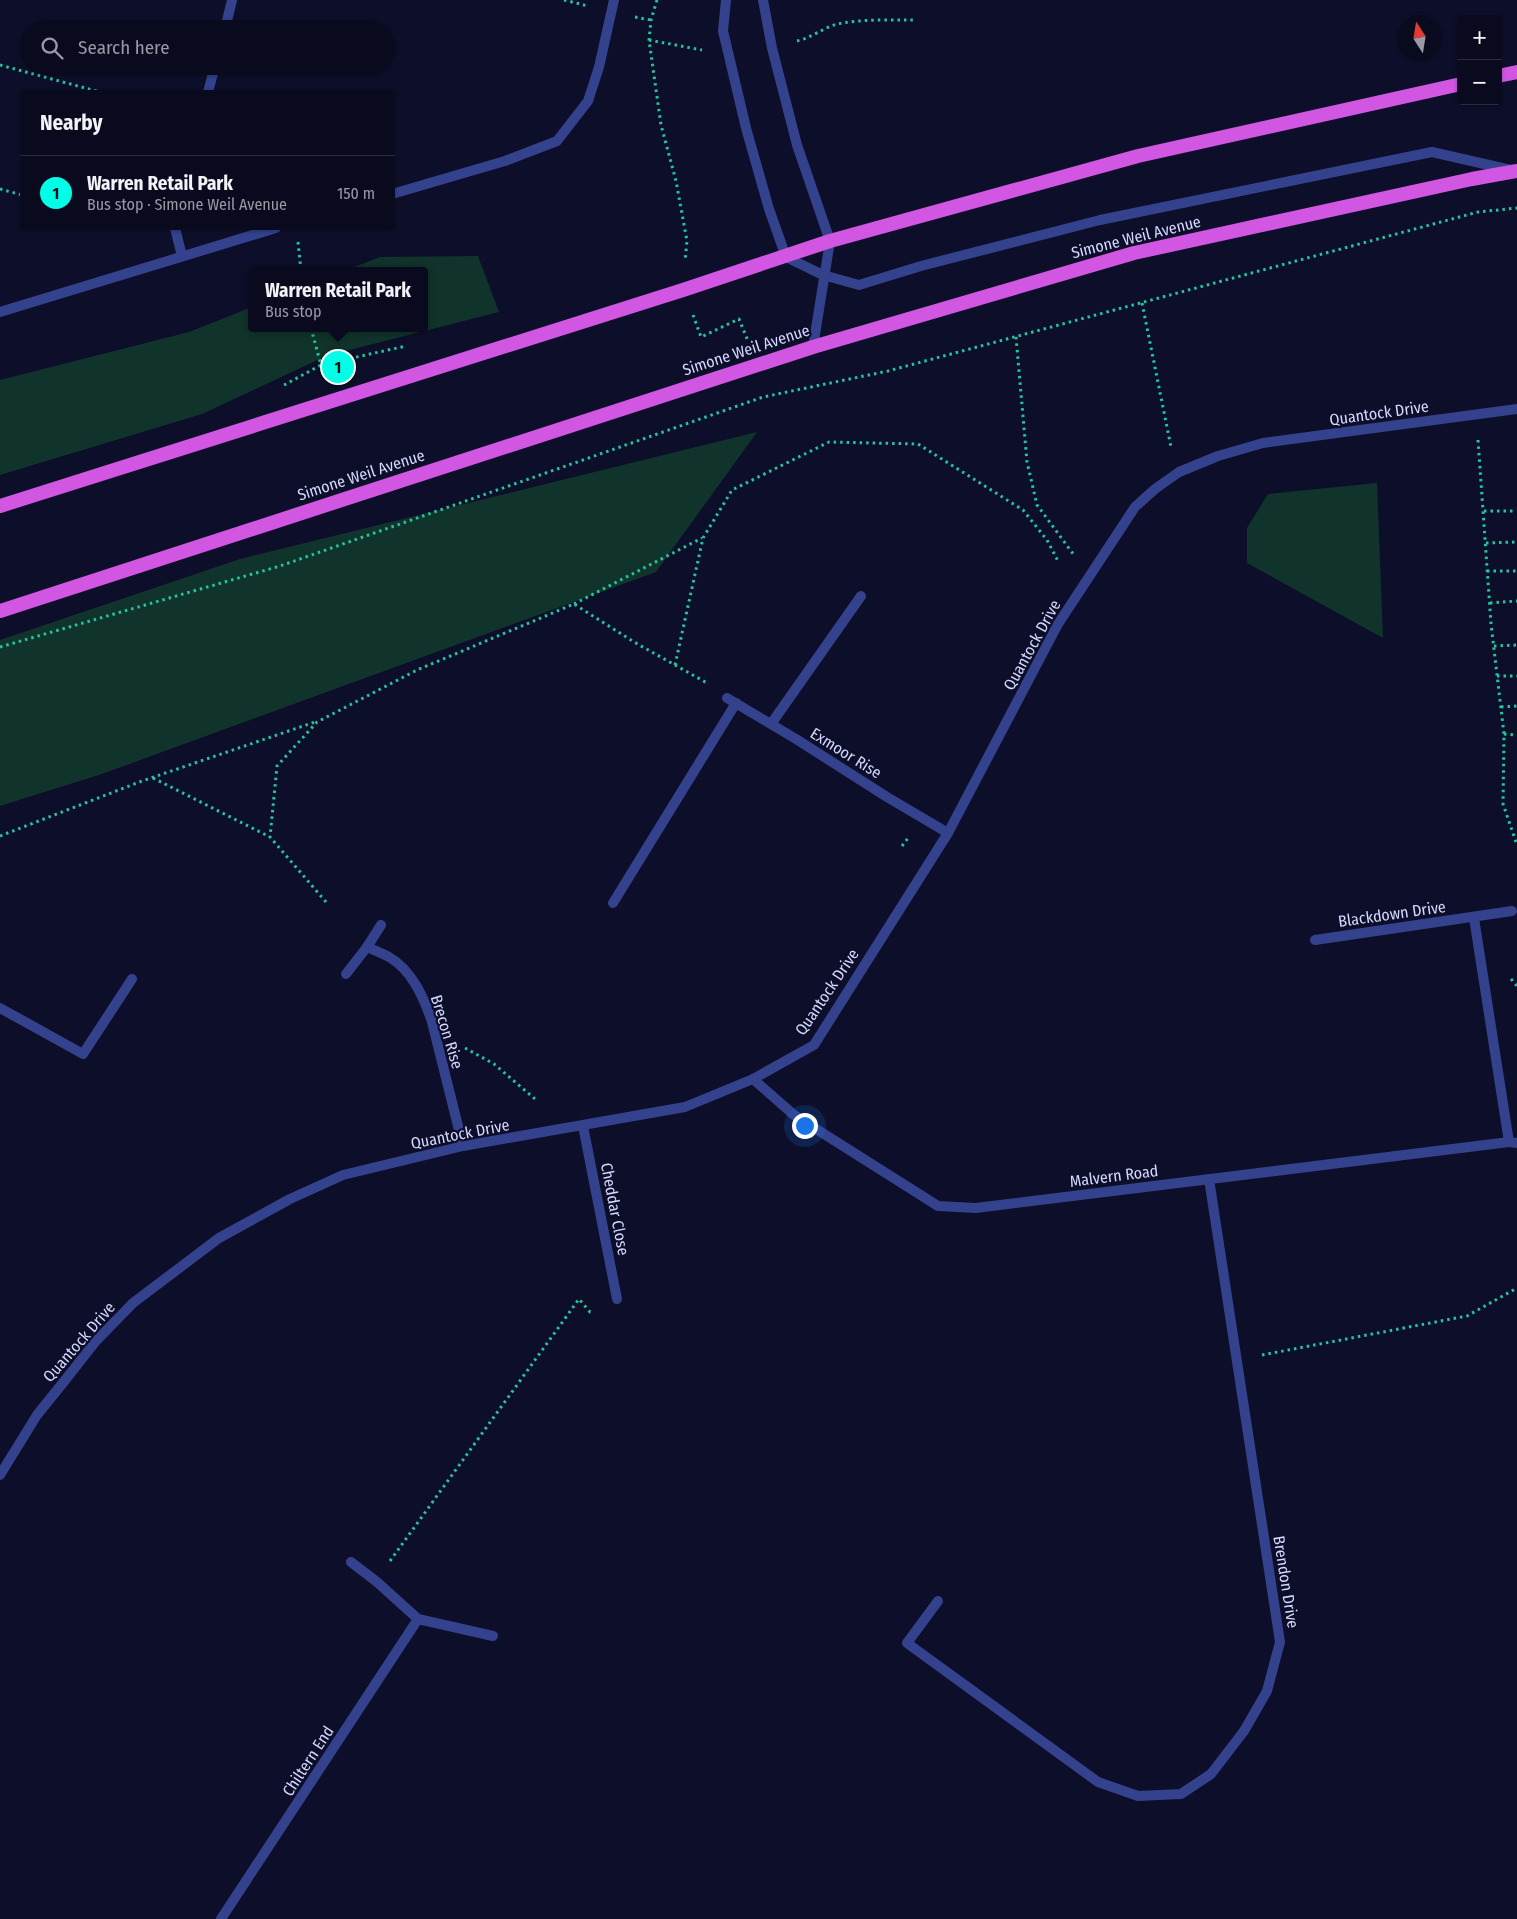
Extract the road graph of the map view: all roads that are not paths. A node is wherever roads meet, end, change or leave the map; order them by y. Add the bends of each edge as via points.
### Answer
1 (232, 0) edge
2 (614, 0) edge
3 (726, 0) edge
4 (763, 0) edge
5 (227, 20) edge
6 (1517, 72) edge
7 (213, 75) edge
8 (1502, 75) edge
9 (1457, 85) edge
10 (209, 90) edge
11 (1517, 171) edge
12 (395, 193) edge
13 (176, 230) edge
14 (269, 230) edge
15 (830, 240) junction
16 (182, 256) junction
17 (786, 256) junction
18 (823, 275) junction
19 (0, 312) edge
20 (813, 347) junction
21 (1517, 409) edge
22 (0, 506) edge
23 (862, 596) dead end
24 (0, 611) edge
25 (770, 724) junction
26 (948, 833) junction
27 (613, 902) dead end
28 (1512, 912) dead end
29 (1474, 918) junction
30 (381, 925) dead end
31 (1315, 940) dead end
32 (367, 947) junction
33 (346, 974) dead end
34 (132, 979) dead end
35 (0, 1008) edge
36 (753, 1080) junction
37 (583, 1126) junction
38 (1513, 1143) edge
39 (463, 1146) junction
40 (1209, 1180) junction
41 (617, 1299) dead end
42 (0, 1475) edge
43 (351, 1562) dead end
44 (938, 1601) dead end
45 (418, 1619) junction
46 (493, 1636) dead end
47 (221, 1919) edge

1 - 5 street
2 - 12 street via 588,101 557,141 506,161
3 - 17 street via 723,31 756,164
4 - 15 street via 797,145
6 - 8 highway
7 - 10 street
9 - 15 highway via 1138,156
11 - 18 street via 1432,152 1100,220 859,285
11 - 20 highway, Simone Weil Avenue via 1134,254
13 - 16 street
14 - 16 street
15 - 17 highway
15 - 18 street
16 - 19 street
17 - 18 street
17 - 22 highway
18 - 20 street
20 - 24 highway, Simone Weil Avenue
21 - 26 street, Quantock Drive via 1263,444 1218,456 1179,472 1155,489 1135,507 1058,624
23 - 25 street
25 - 26 street, Exmoor Rise
25 - 27 street, Exmoor Rise via 731,701
26 - 36 street, Quantock Drive via 814,1045
28 - 29 street, Blackdown Drive
29 - 31 street, Blackdown Drive
29 - 38 street
30 - 32 street
32 - 33 street
32 - 39 street, Brecon Rise via 390,957 407,972 427,1006
34 - 35 street via 83,1054
36 - 37 street, Quantock Drive via 685,1107
36 - 40 street, Malvern Road via 794,1115 938,1206 976,1208
37 - 39 street, Quantock Drive
37 - 41 street, Cheddar Close
38 - 40 street, Malvern Road
39 - 42 street, Quantock Drive via 343,1175 290,1198 194,1255 133,1303 96,1341 37,1415
40 - 44 street, Brendon Drive via 1280,1642 1267,1691 1244,1731 1211,1774 1181,1794 1138,1796 1098,1782 908,1642
43 - 45 street
45 - 46 street
45 - 47 street, Chiltern End

